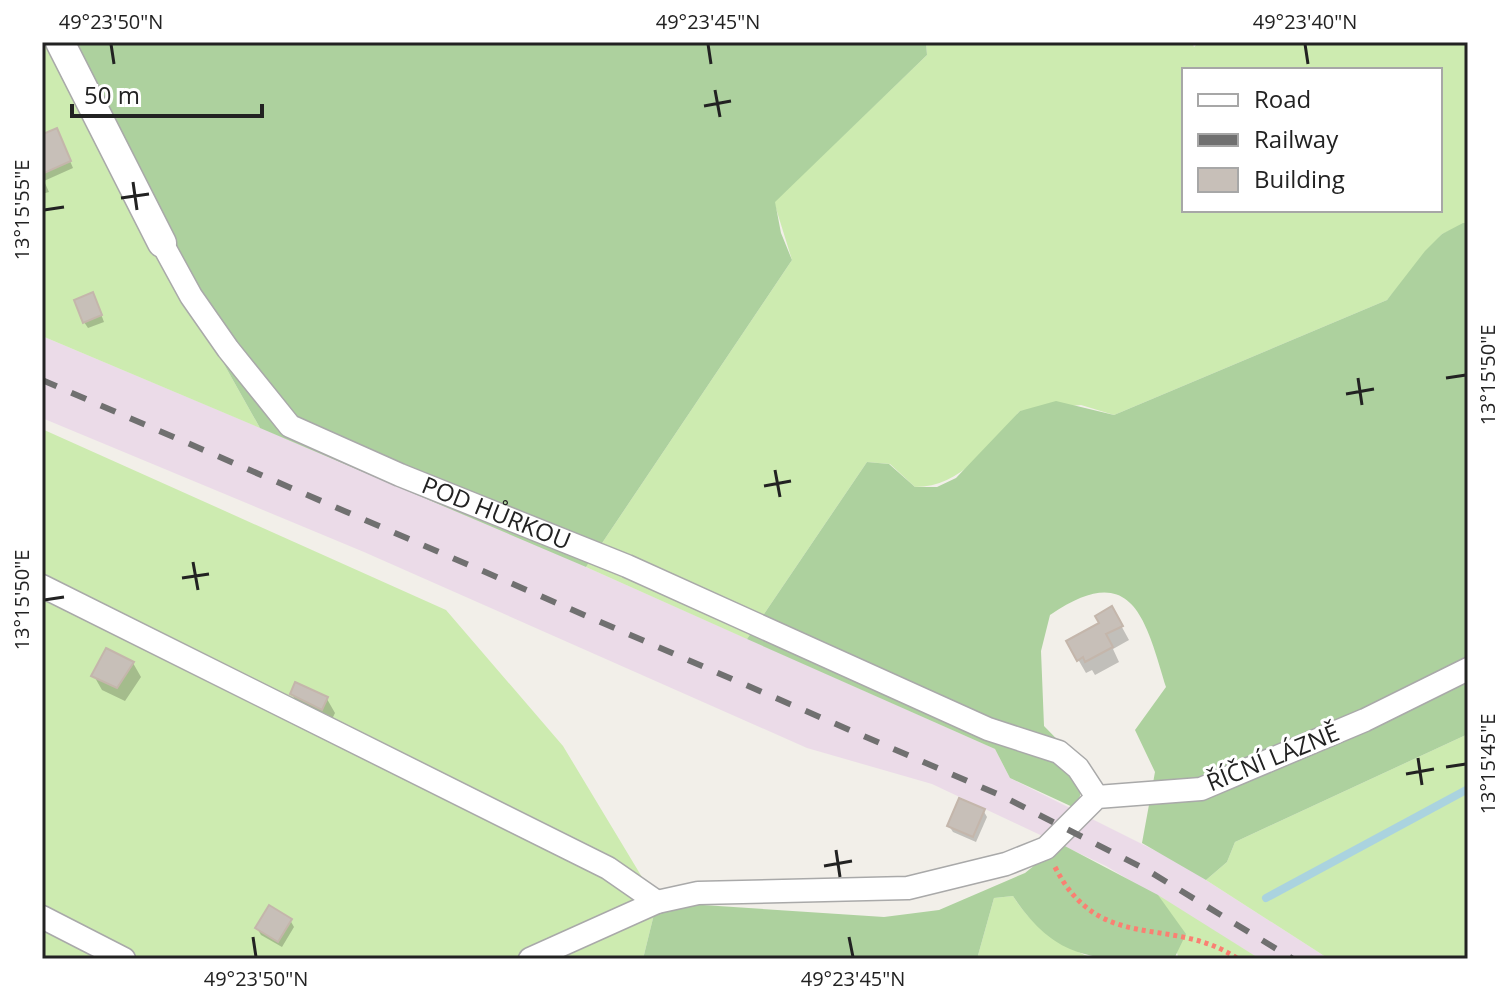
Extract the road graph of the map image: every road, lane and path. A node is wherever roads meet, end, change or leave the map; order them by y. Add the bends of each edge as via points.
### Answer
1 (60, 42) edge
2 (162, 243) joint
3 (42, 586) edge
4 (1468, 669) edge
5 (1097, 797) junction
6 (1046, 848) junction
7 (657, 902) junction
8 (42, 917) edge
9 (124, 959) edge
10 (530, 959) edge
11 (1238, 959) edge

1 - 2 street, POD HŮRKOU
2 - 5 street, POD HŮRKOU via 228,349 290,426 627,566 988,729 1059,752 1078,768
3 - 7 street via 608,868
4 - 5 street, ŘÍČNÍ LÁZNĚ via 1365,720 1201,789
5 - 6 street
6 - 7 street via 1006,864 908,888 698,893
6 - 11 path via 1067,891 1097,916 1127,929 1183,937
7 - 10 street
8 - 9 street

